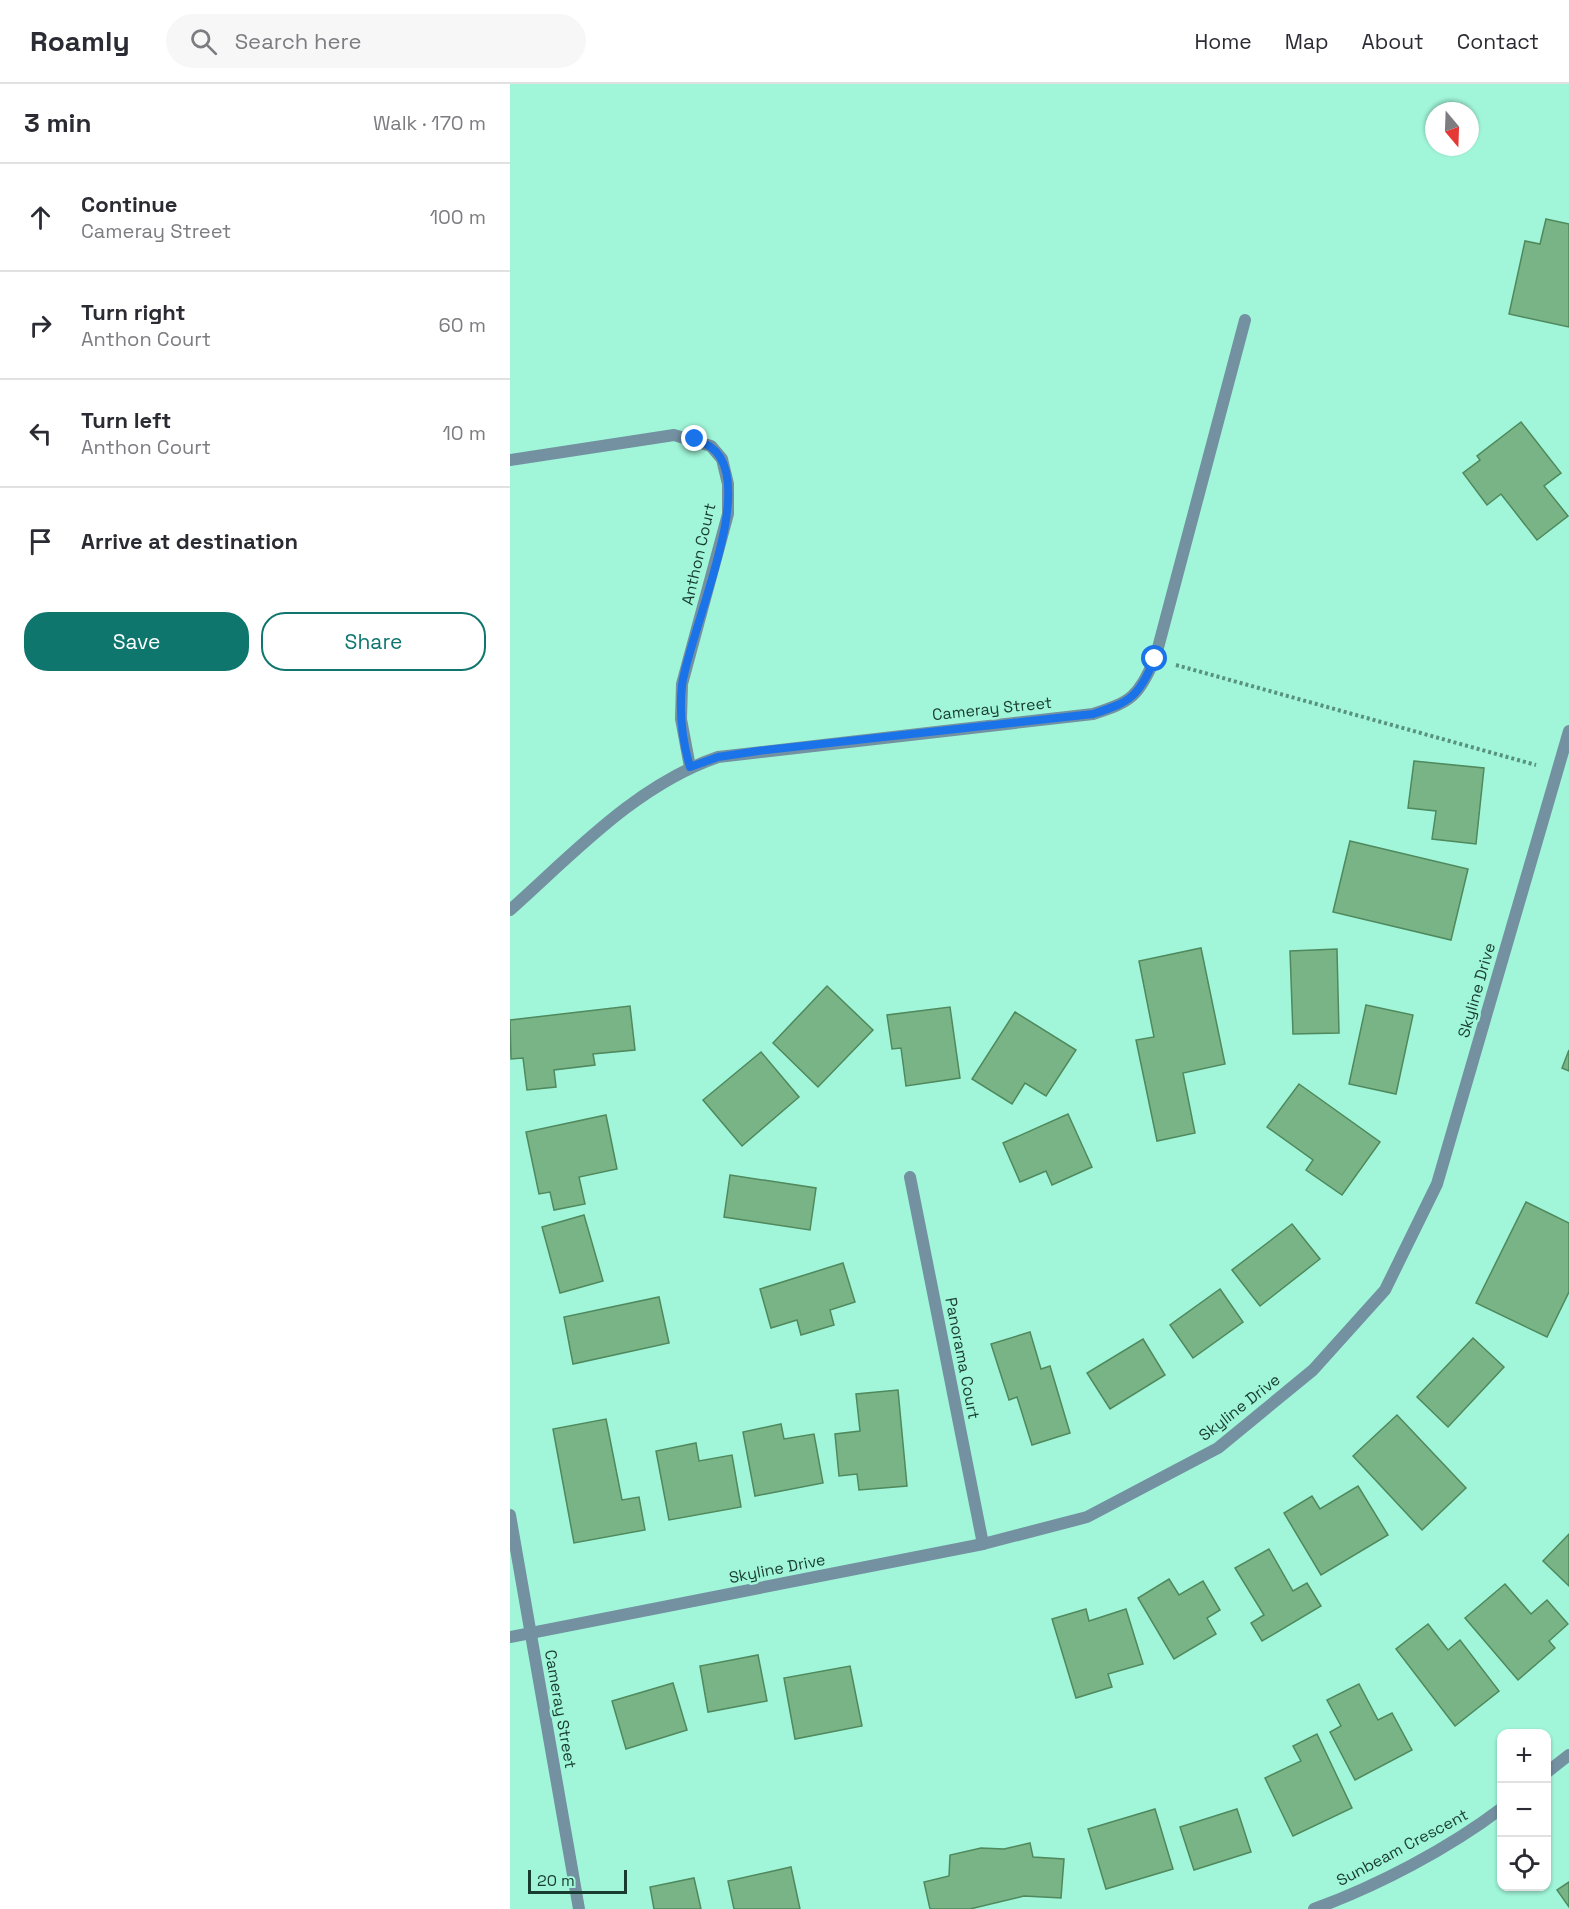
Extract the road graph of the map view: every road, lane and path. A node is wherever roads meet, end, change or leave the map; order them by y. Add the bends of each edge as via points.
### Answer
1 (1245, 320) dead end
2 (510, 460) edge
3 (1155, 659) junction
4 (1569, 730) edge
5 (690, 767) junction
6 (1557, 770) junction
7 (510, 910) edge
8 (910, 1177) dead end
9 (510, 1515) edge
10 (983, 1544) junction
11 (531, 1634) junction
12 (510, 1637) edge
13 (1569, 1755) edge
14 (1551, 1769) edge
15 (1497, 1812) edge
16 (579, 1909) edge
17 (1314, 1909) edge

1 - 3 street, Cameray Street
2 - 5 street, Anthon Court via 674,435 711,446 722,459 728,484 728,514 682,684 681,719
3 - 5 street, Cameray Street via 1140,689 1124,704 1093,714 758,751 718,757
3 - 6 path
4 - 6 street, Skyline Drive
5 - 7 street, Cameray Street via 624,809
6 - 10 street, Skyline Drive via 1437,1184 1385,1290 1313,1370 1218,1448 1087,1517
8 - 10 street, Panorama Court
9 - 11 street, Cameray Street
10 - 11 street, Skyline Drive
11 - 12 street, Skyline Drive
11 - 16 street, Cameray Street
13 - 14 street
15 - 17 street, Sunbeam Crescent via 1464,1835 1352,1895

